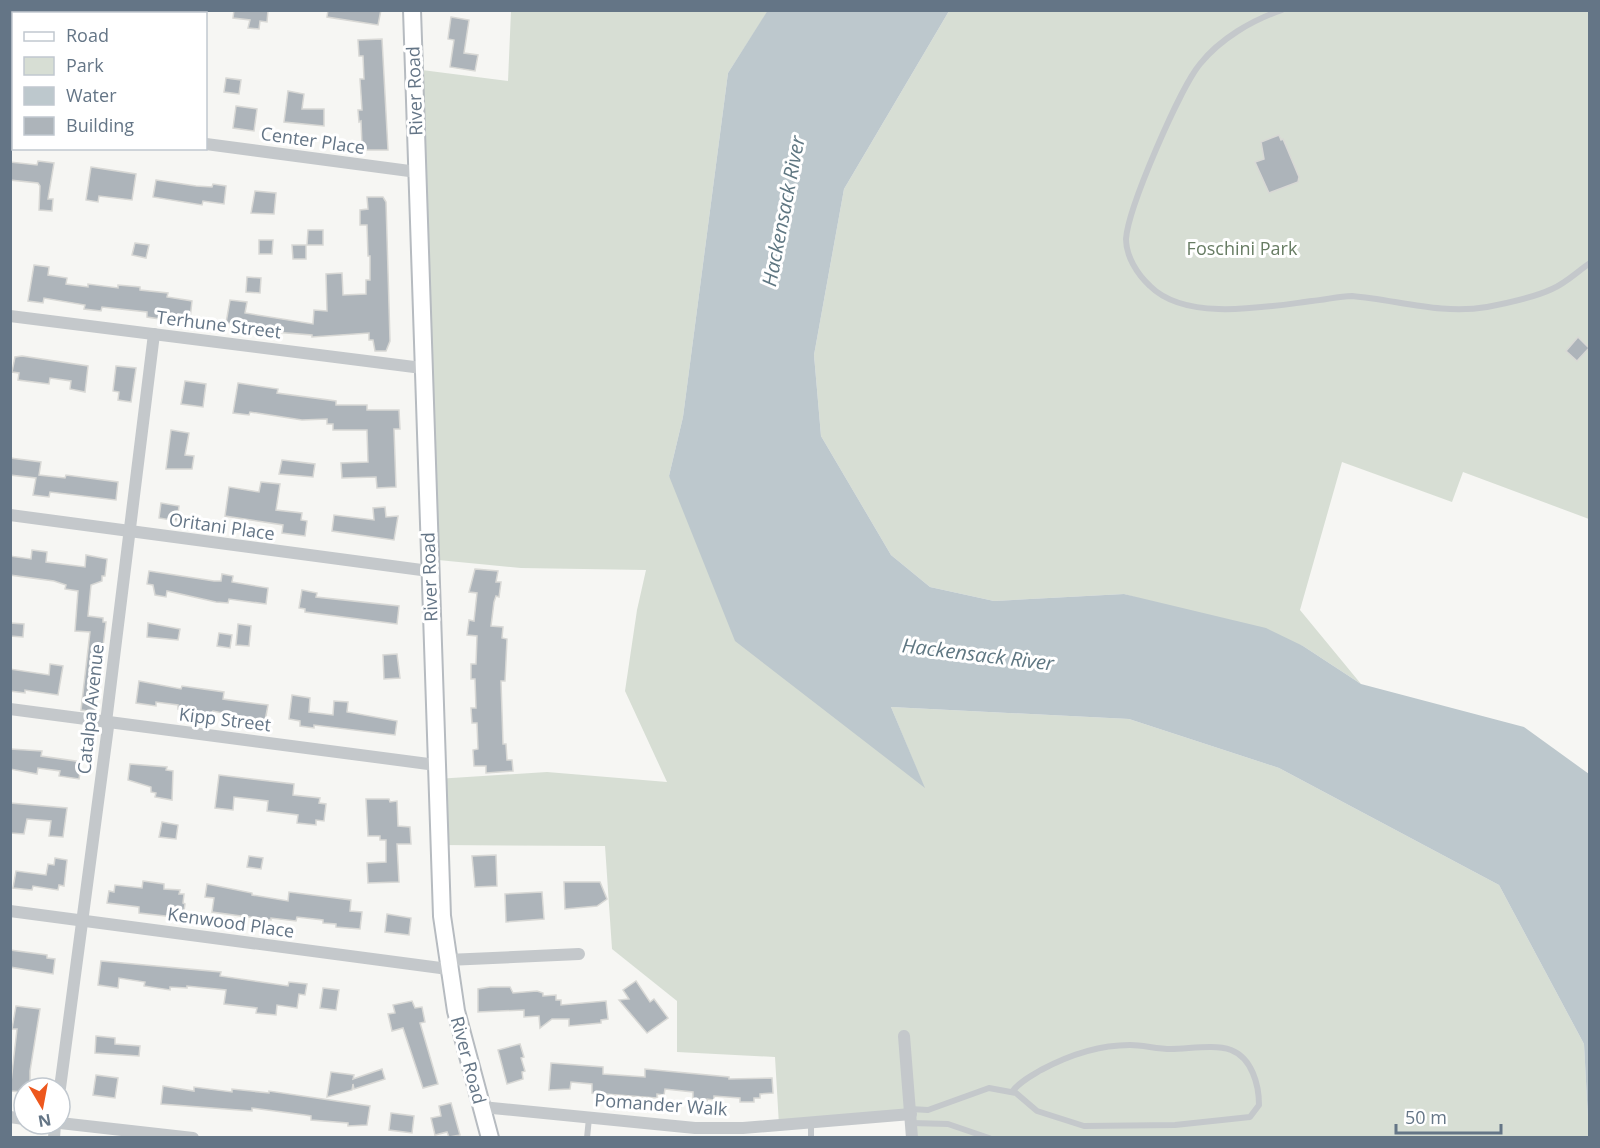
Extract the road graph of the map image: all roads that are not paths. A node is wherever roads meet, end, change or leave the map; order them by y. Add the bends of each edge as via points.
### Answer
1 (412, 10) edge
2 (1282, 10) edge
3 (207, 144) edge
4 (417, 172) junction
5 (1590, 263) edge
6 (10, 316) edge
7 (154, 334) junction
8 (422, 368) junction
9 (10, 515) edge
10 (130, 531) junction
11 (429, 571) junction
12 (10, 709) edge
13 (106, 722) junction
14 (436, 765) junction
15 (10, 911) edge
16 (82, 921) junction
17 (579, 954) dead end
18 (447, 964) junction
19 (904, 1036) dead end
20 (62, 1076) edge
21 (1012, 1092) junction
22 (482, 1107) junction
23 (911, 1115) junction
24 (589, 1117) junction
25 (811, 1123) junction
26 (72, 1124) edge
27 (964, 1130) junction
28 (193, 1137) edge
29 (490, 1137) edge
30 (587, 1137) edge
31 (811, 1137) edge
32 (912, 1137) edge
33 (968, 1137) edge
34 (989, 1137) edge

1 - 4 main road, River Road
2 - 5 lane via 1247,24 1201,63 1184,87 1131,214 1126,239 1128,256 1150,287 1188,307 1208,309 1349,296 1454,310 1486,307 1546,291
3 - 4 street, Center Place
4 - 8 main road, River Road
6 - 7 street, Terhune Street
7 - 8 street, Terhune Street
7 - 10 street, Catalpa Avenue
8 - 11 main road, River Road
9 - 10 street, Oritani Place
10 - 11 street, Oritani Place
10 - 13 street, Catalpa Avenue
11 - 14 main road, River Road
12 - 13 street, Kipp Street
13 - 14 street, Kipp Street
13 - 16 street, Catalpa Avenue
14 - 18 main road, River Road
15 - 16 street, Kenwood Place
16 - 18 street, Kenwood Place
16 - 20 street, Catalpa Avenue
17 - 18 street, Kenwood Place
18 - 22 main road, River Road
19 - 23 street
21 - 21 lane via 1037,1111 1084,1126 1175,1125 1250,1117 1259,1105 1258,1084 1246,1061 1231,1050 1194,1047 1161,1049 1130,1045 1093,1049 1055,1062
21 - 23 lane via 989,1088
22 - 24 street, Pomander Walk
22 - 29 main road, River Road
23 - 25 street, Pomander Walk
23 - 27 lane
23 - 32 street
24 - 25 street, Pomander Walk via 695,1128
24 - 30 lane
25 - 31 lane
26 - 28 street
27 - 33 lane
27 - 34 lane

